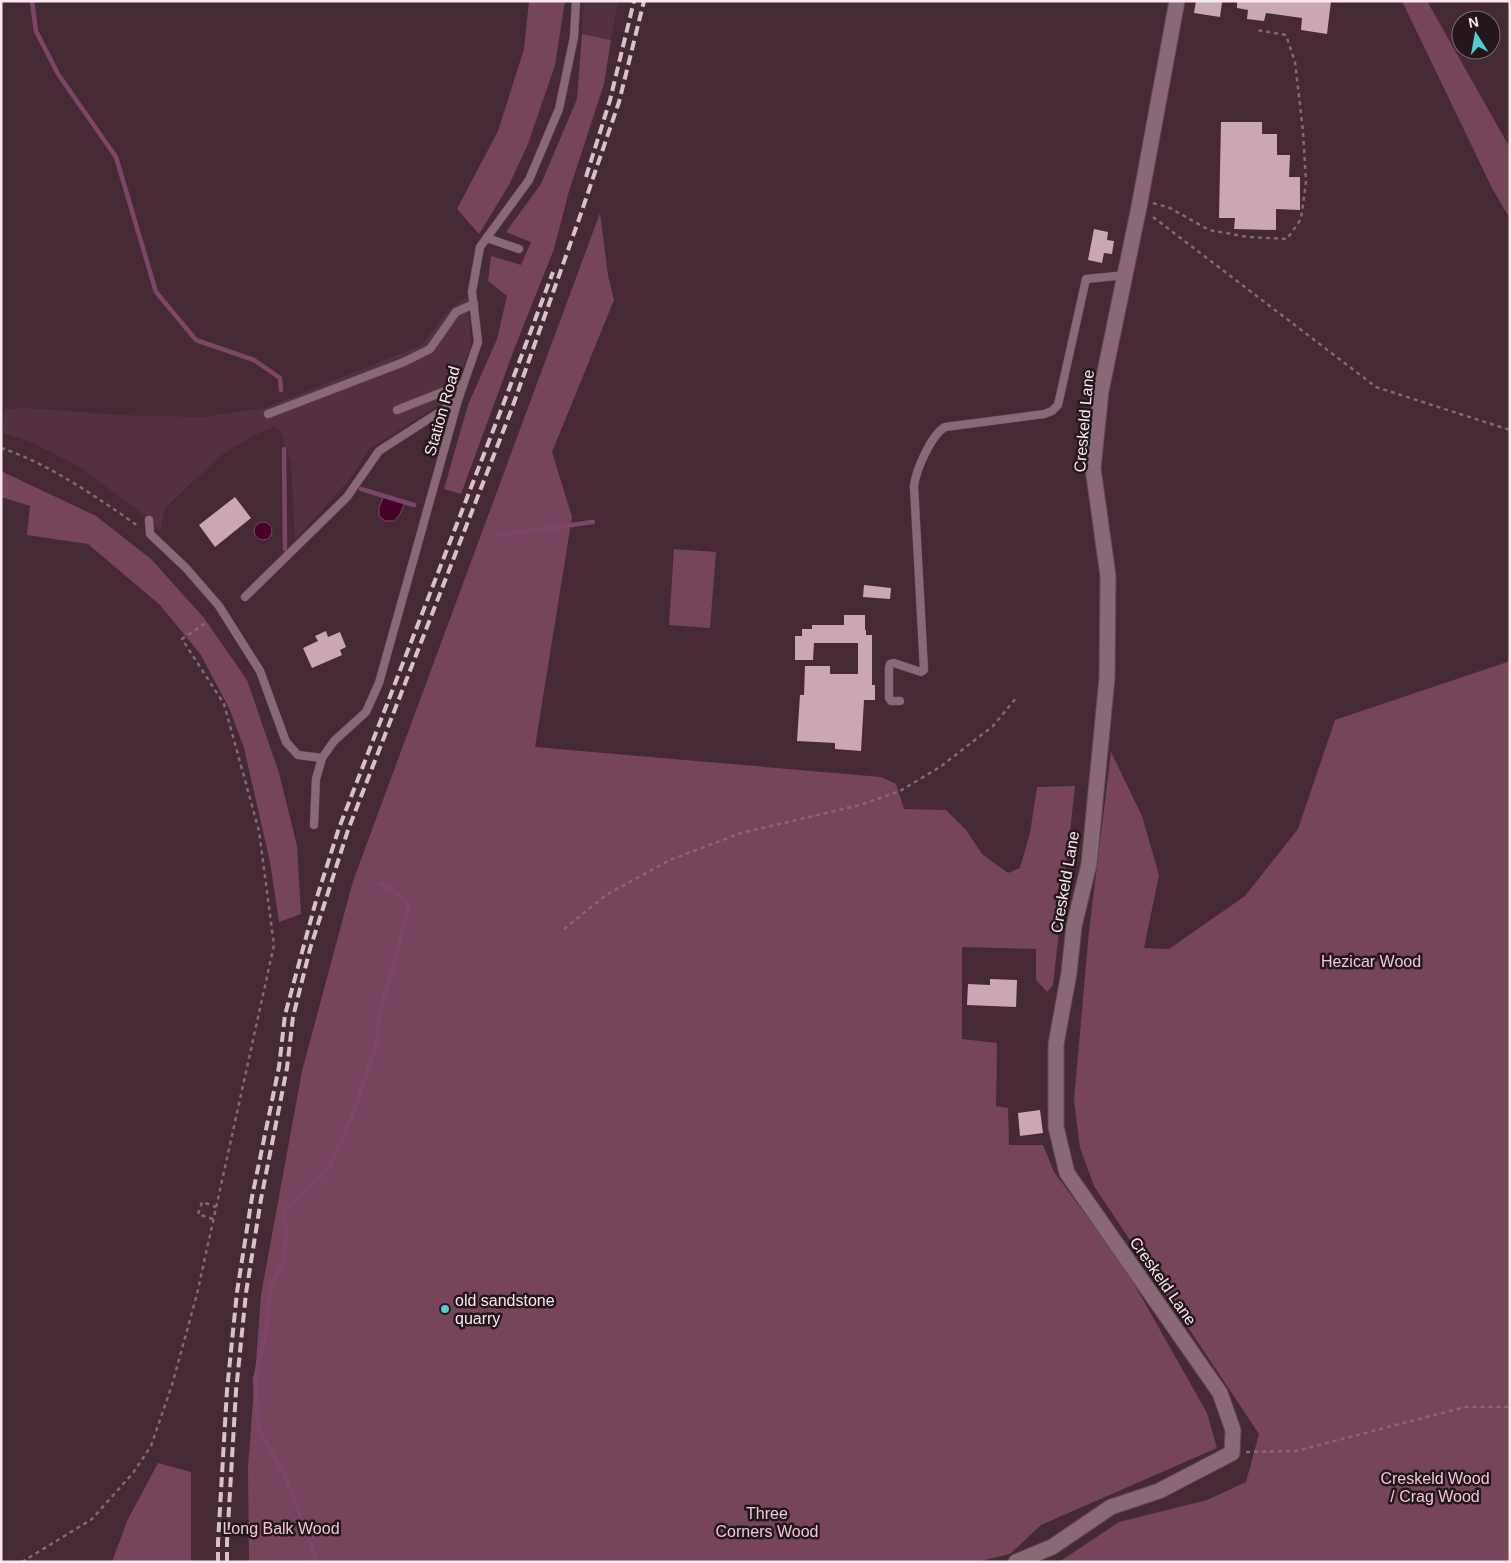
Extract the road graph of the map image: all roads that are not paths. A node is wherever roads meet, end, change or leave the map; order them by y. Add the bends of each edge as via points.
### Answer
1 (576, 1) edge
2 (1177, 1) edge
3 (486, 238) junction
4 (519, 249) dead end
5 (1126, 275) junction
6 (474, 304) junction
7 (463, 384) junction
8 (458, 400) junction
9 (397, 410) dead end
10 (268, 414) dead end
11 (148, 520) dead end
12 (245, 597) dead end
13 (900, 701) dead end
14 (322, 758) junction
15 (314, 825) dead end
16 (1016, 1562) edge

1 - 3 lane, Station Road via 574,37 559,109 529,180
2 - 5 street, Creskeld Lane
3 - 4 lane
3 - 6 lane, Station Road via 480,247 472,292
5 - 13 lane via 1086,279 1058,406 1044,414 945,427 935,437 914,486 924,670 890,664 889,698
5 - 16 street, Creskeld Lane via 1101,390 1094,468 1108,576 1107,678 1089,864 1074,926 1056,1044 1056,1127 1067,1173 1220,1393 1233,1430 1232,1452 1160,1491 1111,1507 1052,1547
6 - 7 lane, Station Road via 478,342
6 - 10 lane via 456,312 430,349 370,376
7 - 8 lane, Station Road
7 - 9 lane
8 - 12 lane via 379,451 347,497
8 - 14 lane, Station Road via 379,683 366,712 334,741
11 - 14 lane via 150,534 219,606 260,672 286,742 298,755
14 - 15 lane, Station Road via 316,779

